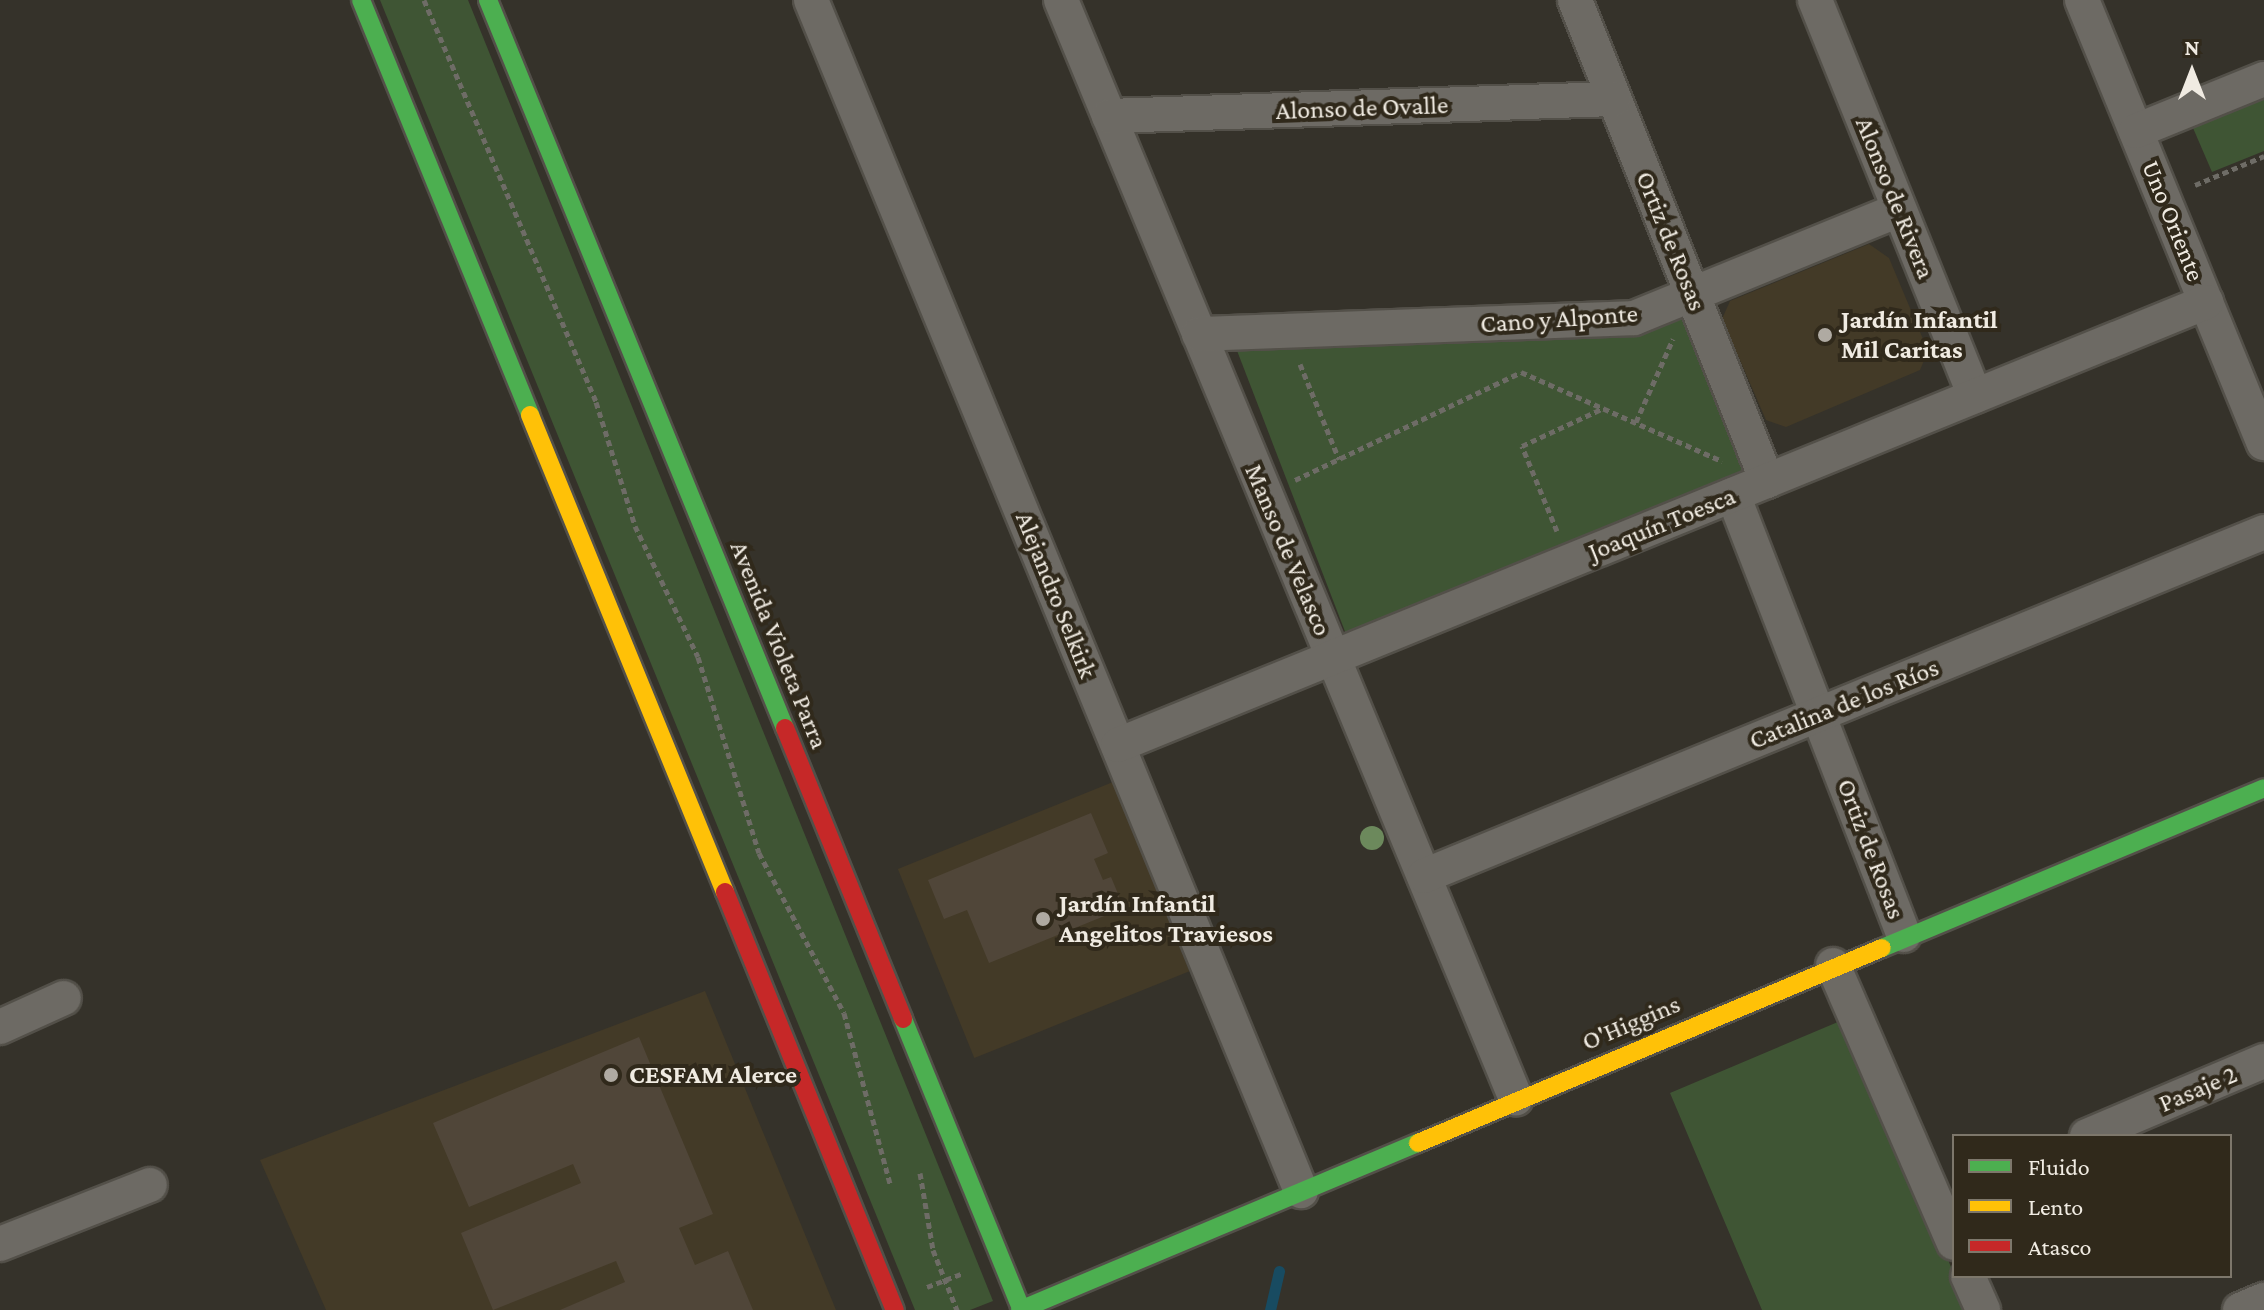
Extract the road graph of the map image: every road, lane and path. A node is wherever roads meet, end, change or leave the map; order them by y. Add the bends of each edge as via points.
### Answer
1 (361, 0) edge
2 (424, 0) edge
3 (488, 0) edge
4 (811, 0) edge
5 (1061, 0) edge
6 (1575, 0) edge
7 (1815, 0) edge
8 (2082, 0) edge
9 (2264, 79) edge
10 (1614, 99) junction
11 (1109, 116) junction
12 (2136, 131) junction
13 (2264, 156) edge
14 (2164, 199) junction
15 (1899, 210) junction
16 (1693, 296) junction
17 (2206, 302) junction
18 (1288, 332) junction
19 (1199, 334) junction
20 (1975, 396) junction
21 (1604, 408) junction
22 (1636, 422) junction
23 (2264, 443) edge
24 (1339, 459) junction
25 (1767, 481) junction
26 (1266, 495) junction
27 (1733, 495) junction
28 (2264, 532) edge
29 (1569, 562) junction
30 (1333, 658) junction
31 (1818, 714) junction
32 (1118, 745) junction
33 (2264, 788) edge
34 (1424, 876) junction
35 (1904, 935) junction
36 (1833, 965) junction
37 (64, 998) dead end
38 (0, 1027) edge
39 (2264, 1061) edge
40 (1516, 1099) junction
41 (2092, 1134) edge
42 (150, 1185) dead end
43 (1301, 1191) junction
44 (1945, 1196) edge
45 (894, 1198) dead end
46 (1952, 1233) edge
47 (0, 1244) edge
48 (1000, 1257) junction
49 (923, 1274) dead end
50 (1969, 1278) edge
51 (929, 1286) junction
52 (2264, 1300) edge
53 (893, 1306) edge
54 (1022, 1310) edge
55 (1983, 1310) edge
56 (2240, 1310) edge

1 - 53 main road
2 - 45 path via 596,402 635,526 698,657 759,853 844,1013
3 - 48 main road, Avenida Violeta Parra
4 - 32 street, Alejandro Selkirk
5 - 11 street, Manso de Velasco
6 - 10 street, Ortiz de Rosas
7 - 15 street, Alonso de Rivera
8 - 12 street, Uno Oriente
9 - 12 street
10 - 11 street, Alonso de Ovalle
10 - 16 street, Ortiz de Rosas
11 - 19 street, Manso de Velasco
12 - 14 street, Uno Oriente
13 - 14 path
14 - 17 street, Uno Oriente
15 - 16 street, Cano y Alponte
15 - 20 street, Alonso de Rivera
16 - 18 street, Cano y Alponte via 1619,320
16 - 22 path
16 - 25 street, Ortiz de Rosas
17 - 20 street, Joaquín Toesca
17 - 23 street, Uno Oriente
18 - 19 street, Cano y Alponte
18 - 24 path
19 - 26 street, Manso de Velasco
20 - 25 street, Joaquín Toesca
21 - 22 path
21 - 24 path via 1518,373
21 - 29 path via 1522,446
22 - 25 path
24 - 26 path
25 - 27 street, Joaquín Toesca
26 - 30 street, Manso de Velasco
27 - 29 street, Joaquín Toesca
27 - 31 street, Ortiz de Rosas
28 - 31 street, Catalina de los Ríos
29 - 30 street, Joaquín Toesca
30 - 32 street, Joaquín Toesca
30 - 34 street, Manso de Velasco
31 - 34 street, Catalina de los Ríos
31 - 35 street, Ortiz de Rosas
32 - 43 street, Alejandro Selkirk
33 - 35 main road, O'Higgins
34 - 40 street, Manso de Velasco
35 - 36 main road, O'Higgins
36 - 40 main road, O'Higgins
36 - 44 street
37 - 38 street
39 - 41 street, Pasaje 2
40 - 43 main road, O'Higgins
42 - 47 street
43 - 54 main road, O'Higgins
44 - 46 street
48 - 51 path
48 - 54 main road, Avenida Violeta Parra
49 - 51 path
50 - 55 street
51 - 53 path
52 - 56 street

